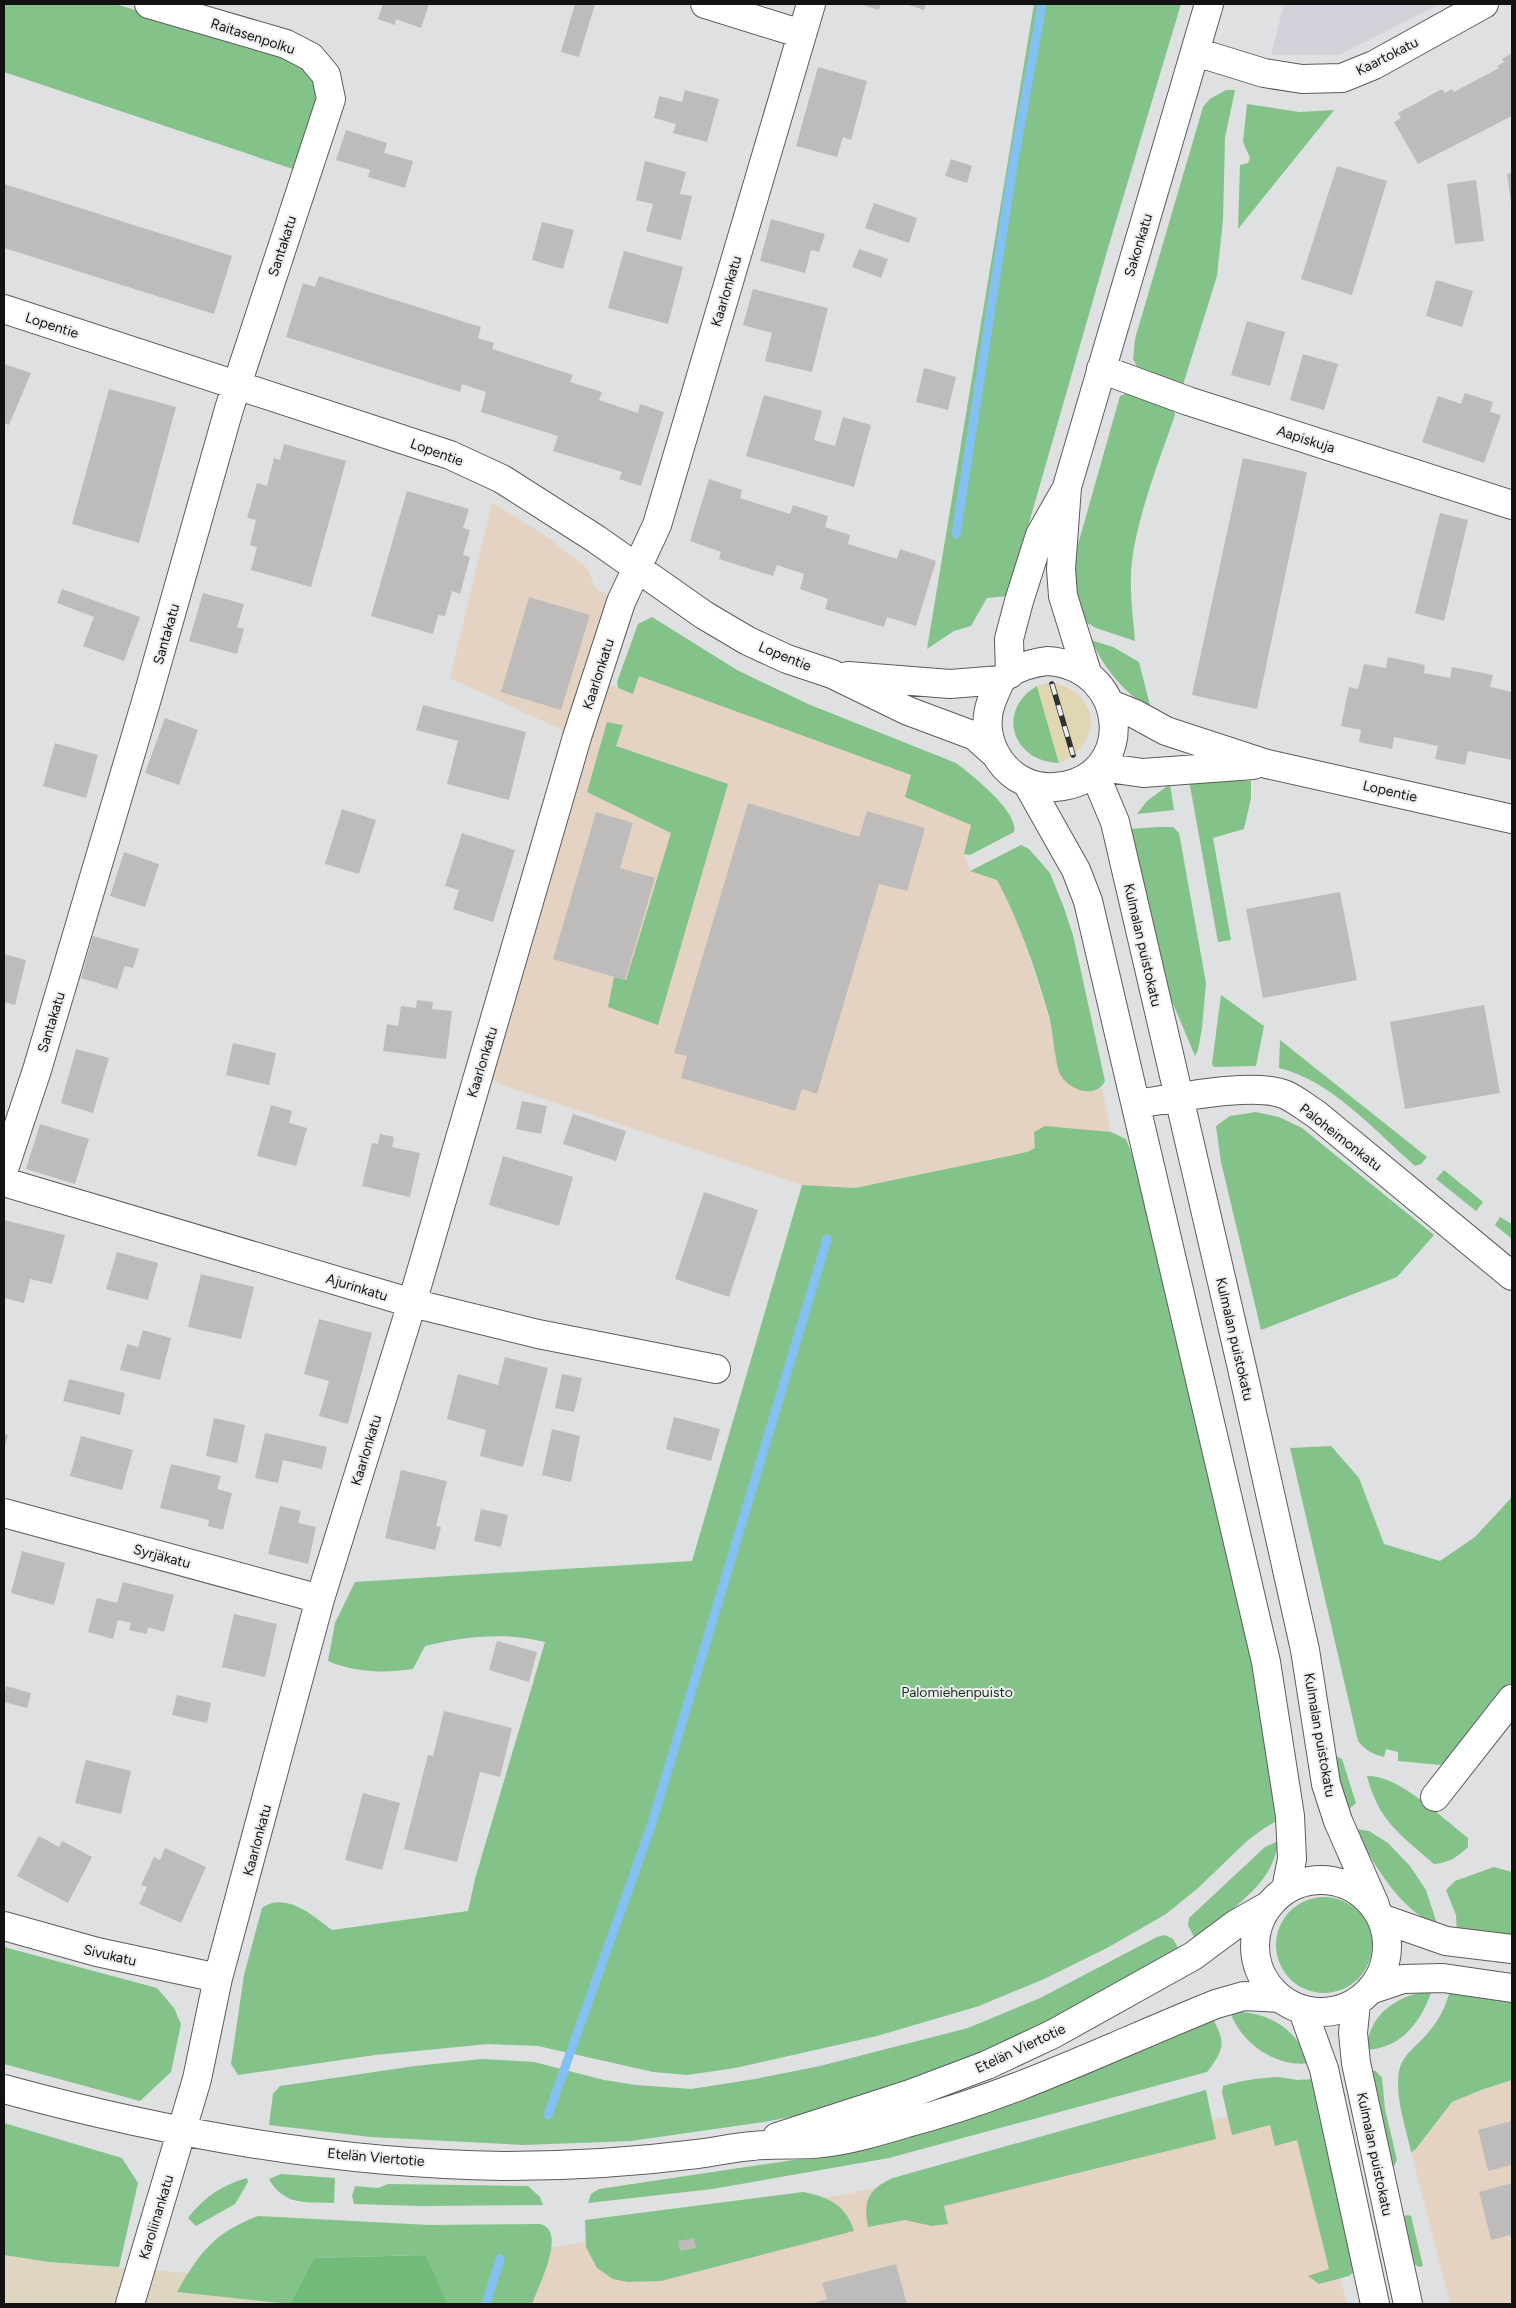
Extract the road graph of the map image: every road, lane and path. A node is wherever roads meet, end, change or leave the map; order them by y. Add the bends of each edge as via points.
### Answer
1 (149, 4) edge
2 (706, 4) edge
3 (811, 4) edge
4 (1209, 4) edge
5 (1484, 4) edge
6 (802, 34) junction
7 (1196, 52) junction
8 (331, 99) joint
9 (4, 310) edge
10 (1101, 369) junction
11 (238, 384) junction
12 (1068, 487) junction
13 (1512, 505) edge
14 (636, 567) junction
15 (1086, 672) junction
16 (832, 674) junction
17 (1006, 677) junction
18 (1110, 704) junction
19 (994, 753) junction
20 (1267, 764) junction
21 (1098, 769) junction
22 (1027, 783) junction
23 (1512, 819) edge
24 (1178, 1098) junction
25 (1136, 1104) junction
26 (4, 1169) edge
27 (4, 1182) edge
28 (1512, 1276) edge
29 (412, 1303) junction
30 (716, 1369) dead end
31 (4, 1513) edge
32 (320, 1599) junction
33 (1512, 1699) edge
34 (1435, 1797) dead end
35 (1286, 1889) junction
36 (1266, 1907) junction
37 (1379, 1912) junction
38 (4, 1926) edge
39 (1512, 1949) edge
40 (218, 1978) junction
41 (1512, 1988) edge
42 (1363, 1997) junction
43 (1279, 1998) junction
44 (1303, 2010) junction
45 (4, 2089) edge
46 (182, 2130) junction
47 (753, 2146) junction
48 (130, 2304) edge
49 (1375, 2304) edge
50 (1408, 2304) edge

1 - 8 street, Raitasenpolku via 286,44 311,57 326,75
2 - 6 street
3 - 6 street, Kaarlonkatu
4 - 7 street, Sakonkatu
5 - 7 street, Kaartokatu via 1374,65 1342,78 1302,79 1264,73
6 - 14 street, Kaarlonkatu via 657,525
7 - 10 street, Sakonkatu
8 - 11 street, Santakatu
9 - 11 street, Lopentie
10 - 12 street, Sakonkatu
10 - 13 street, Aapiskuja via 1188,401
11 - 14 street, Lopentie via 450,455 502,479
11 - 26 street, Santakatu via 134,742
12 - 15 street, Sakonkatu via 1061,569 1063,596
12 - 17 street, Sakonkatu via 1040,535 1009,639
14 - 16 street, Lopentie via 704,615 748,641
14 - 29 street, Kaarlonkatu via 619,608 577,737
15 - 17 street via 1061,662 1047,661 1034,663
15 - 18 street via 1105,692
16 - 17 street, Lopentie via 950,684
16 - 19 street, Lopentie via 908,711 975,736
17 - 19 street via 989,707 988,736
18 - 20 street, Lopentie via 1166,731
18 - 21 street via 1113,734 1107,758
19 - 22 street via 1008,771
20 - 21 street, Lopentie via 1143,773
20 - 23 street, Lopentie
21 - 22 street via 1070,784 1056,787
21 - 24 street, Kulmalan puistokatu via 1115,822
22 - 25 street via 1076,870 1088,901
24 - 25 street, Paloheimonkatu
24 - 28 street, Paloheimonkatu via 1250,1090 1285,1094 1316,1114
24 - 37 street, Kulmalan puistokatu via 1305,1650 1326,1784 1338,1821
25 - 35 street via 1266,1662 1290,1816 1292,1859
27 - 29 street, Ajurinkatu
29 - 30 street, Ajurinkatu via 538,1334
29 - 32 street, Kaarlonkatu
31 - 32 street, Syrjäkatu
32 - 40 street, Kaarlonkatu
33 - 34 street
35 - 36 street
35 - 37 street via 1316,1880 1335,1882 1362,1892
36 - 43 street via 1256,1929 1254,1948 1265,1984
36 - 47 street, Etelän Viertotie via 1236,1924 1193,1956 1053,2034 987,2065
37 - 39 street via 1446,1940
37 - 42 street via 1388,1938 1387,1957 1381,1974
38 - 40 street, Sivukatu via 97,1952
40 - 46 street, Kaarlonkatu via 197,2079
41 - 42 street via 1443,1978 1403,1980
42 - 44 street via 1335,2011
42 - 50 street, Kulmalan puistokatu via 1353,2033 1356,2062
43 - 44 street
43 - 47 street, Etelän Viertotie via 1244,1996 1216,2004 1023,2085 910,2123 822,2143
44 - 49 street via 1324,2069
45 - 46 street, Etelän Viertotie
46 - 47 street, Etelän Viertotie via 266,2145 393,2160 502,2166 641,2159
46 - 48 street, Karoliinankatu

